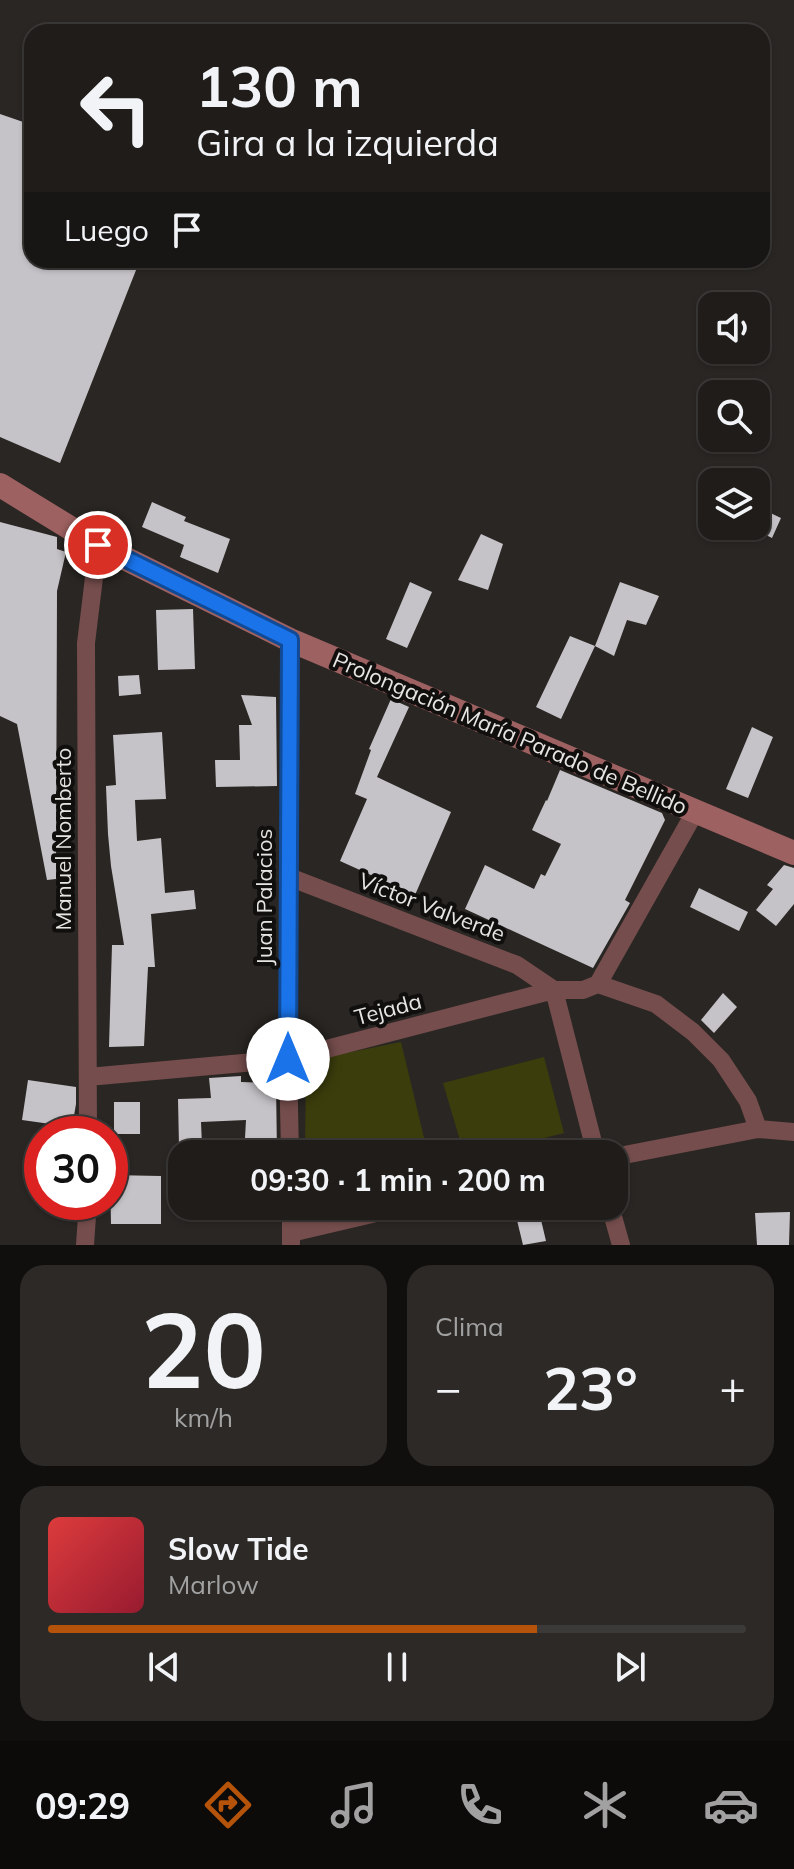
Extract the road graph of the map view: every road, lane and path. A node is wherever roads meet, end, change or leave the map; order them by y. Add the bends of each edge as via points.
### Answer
1 (0, 485) edge
2 (98, 545) junction
3 (290, 640) junction
4 (695, 812) junction
5 (794, 853) edge
6 (289, 877) junction
7 (598, 984) junction
8 (554, 990) junction
9 (288, 1059) junction
10 (88, 1077) junction
11 (88, 1116) edge
12 (758, 1129) junction
13 (794, 1132) edge
14 (290, 1140) edge
15 (592, 1140) edge
16 (628, 1154) edge
17 (87, 1220) edge
18 (357, 1220) edge
19 (614, 1220) edge
20 (291, 1239) edge
21 (85, 1245) edge
22 (621, 1245) edge

1 - 2 street, Prolongación María Parado de Bellido
2 - 3 street, Prolongación María Parado de Bellido
2 - 10 street, Manuel Nomberto via 86,643
3 - 4 street, Prolongación María Parado de Bellido
3 - 6 street, Juan Palacios
4 - 5 street, Prolongación María Parado de Bellido
4 - 7 street
6 - 8 street, Víctor Valverde via 517,965
6 - 9 street, Juan Palacios
7 - 8 street, Tejada
7 - 12 street via 656,1004 693,1032 721,1060 748,1101
8 - 9 street, Tejada
8 - 15 street
9 - 10 street, Tejada
9 - 14 street, Juan Palacios
10 - 11 street, Manuel Nomberto
12 - 13 street
12 - 16 street
17 - 21 street
18 - 20 street
19 - 22 street

